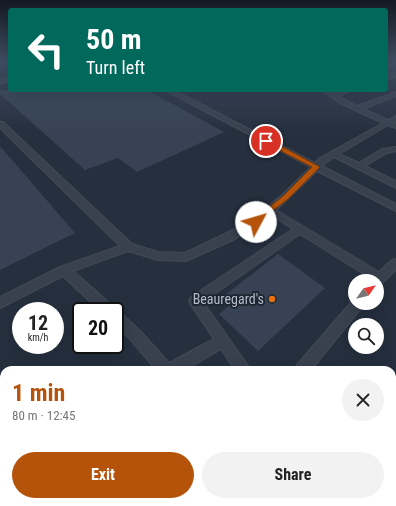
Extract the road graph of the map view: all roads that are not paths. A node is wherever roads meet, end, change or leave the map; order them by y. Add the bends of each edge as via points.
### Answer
1 (172, 92) edge
2 (327, 92) edge
3 (343, 92) edge
4 (396, 94) edge
5 (332, 96) junction
6 (356, 109) junction
7 (396, 118) edge
8 (386, 122) junction
9 (0, 124) edge
10 (396, 126) edge
11 (396, 149) edge
12 (333, 154) junction
13 (359, 166) junction
14 (316, 167) junction
15 (396, 185) edge
16 (396, 208) edge
17 (270, 210) junction
18 (300, 229) junction
19 (128, 247) junction
20 (396, 263) edge
21 (64, 270) junction
22 (369, 274) edge
23 (384, 274) edge
24 (99, 302) edge
25 (0, 303) edge
26 (352, 310) edge
27 (124, 324) edge
28 (223, 340) junction
29 (162, 366) edge
30 (179, 366) edge
31 (241, 366) edge
32 (305, 366) edge

1 - 14 lane
2 - 5 lane
3 - 5 lane
4 - 6 lane
5 - 6 lane
6 - 8 lane
7 - 8 lane
8 - 10 lane
8 - 12 lane
9 - 19 lane
11 - 13 lane via 385,151
12 - 13 lane
12 - 14 lane
13 - 15 lane
14 - 16 lane
14 - 17 lane
17 - 18 lane
17 - 19 lane via 256,222 186,257 158,256
18 - 22 lane
18 - 28 lane via 195,301
19 - 21 lane
20 - 23 lane
21 - 24 lane
21 - 25 lane
26 - 32 lane
27 - 29 lane
28 - 30 lane
28 - 31 lane

